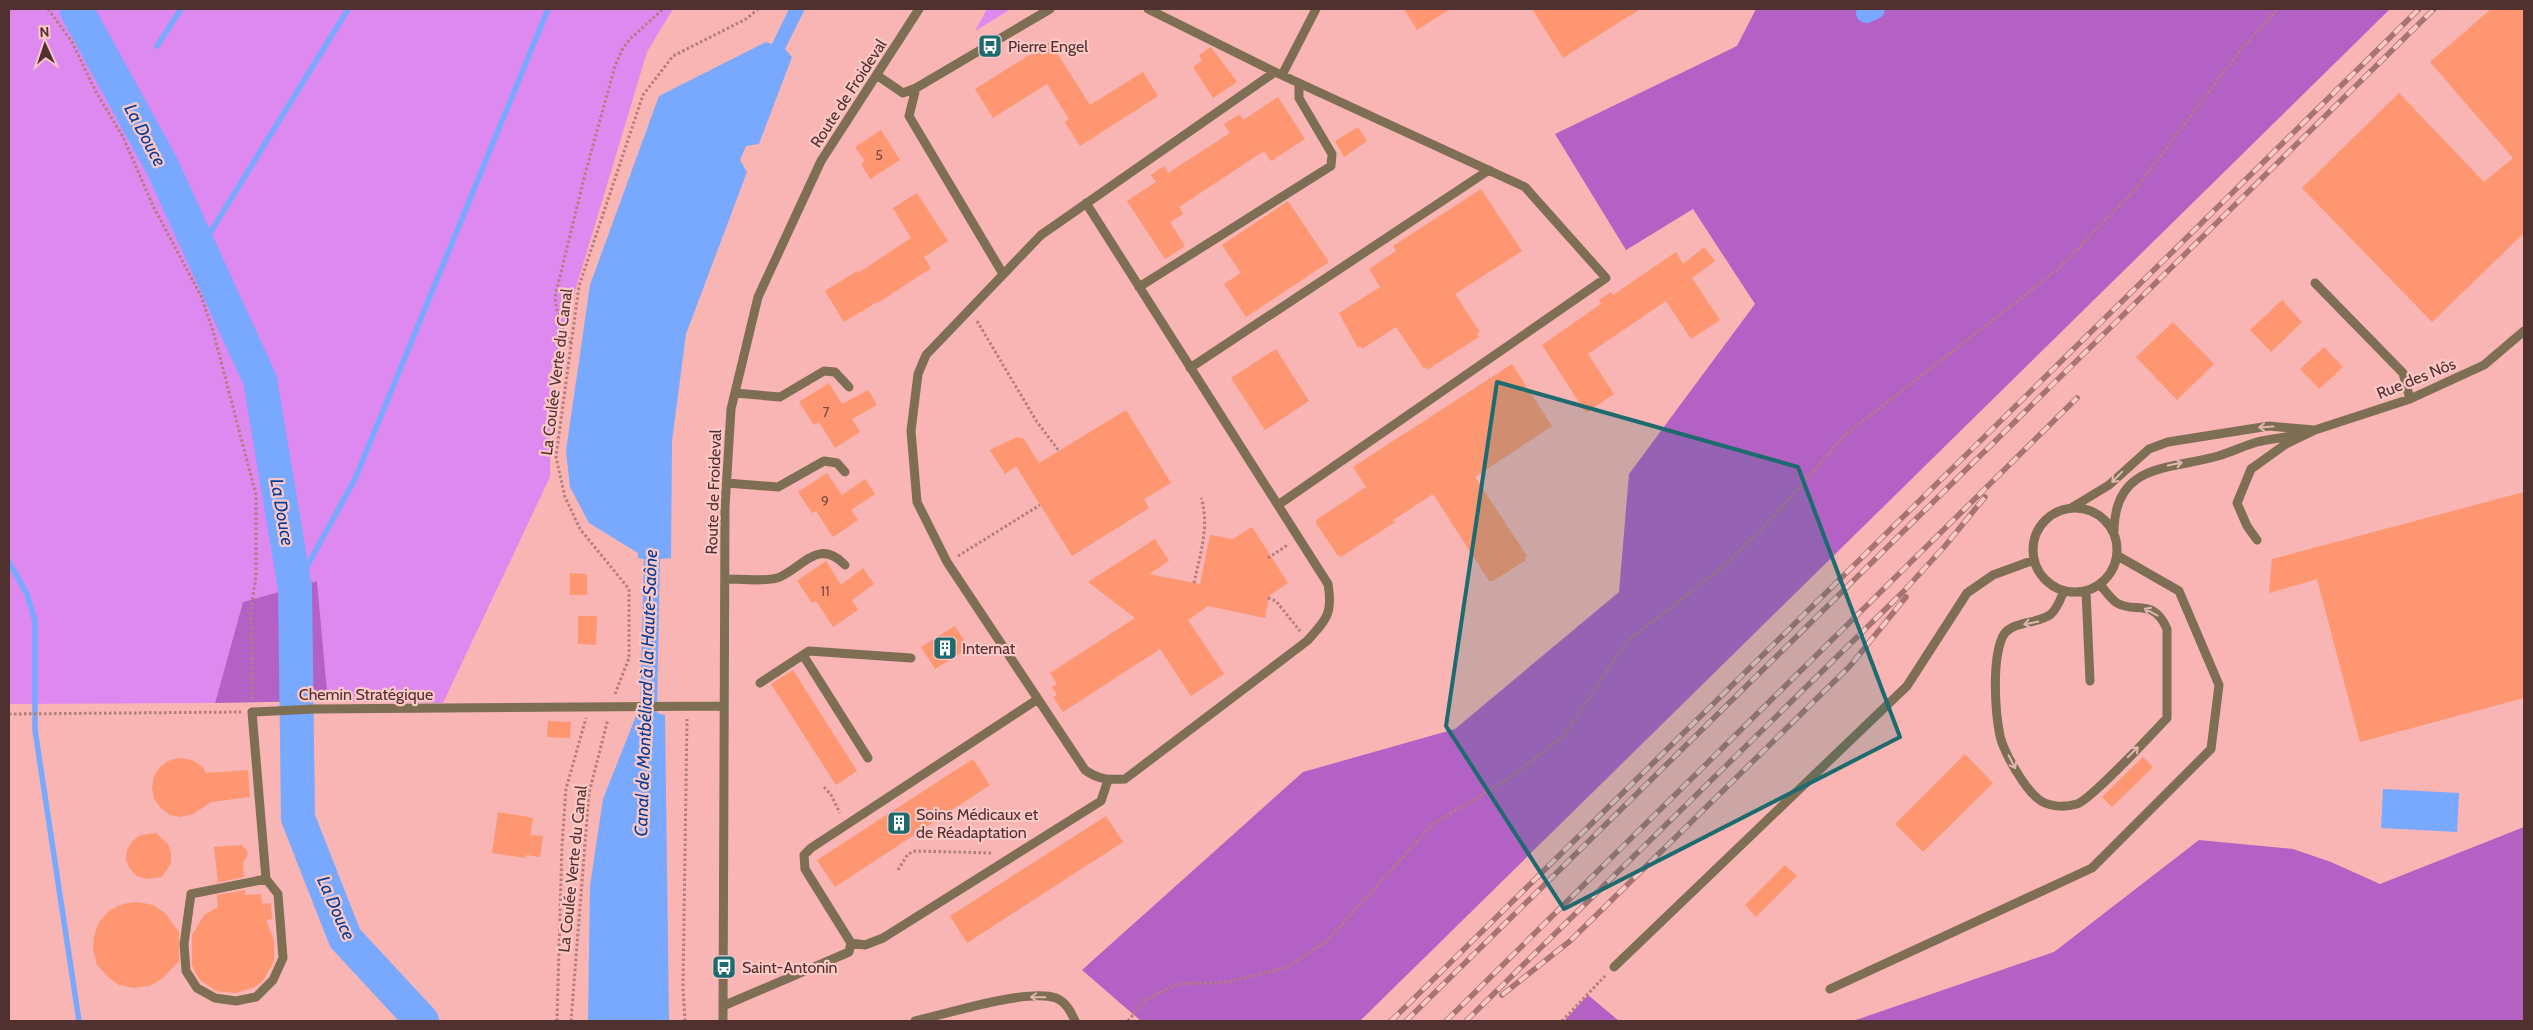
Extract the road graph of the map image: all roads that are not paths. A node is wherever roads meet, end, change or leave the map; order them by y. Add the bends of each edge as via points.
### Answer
1 (919, 9) edge
2 (1050, 9) edge
3 (1148, 9) edge
4 (1316, 9) edge
5 (1279, 73) junction
6 (878, 76) junction
7 (1299, 83) junction
8 (916, 88) junction
9 (1490, 170) junction
10 (1086, 203) junction
11 (1003, 274) junction
12 (2315, 283) dead end
13 (1139, 287) junction
14 (2524, 331) edge
15 (1190, 368) junction
16 (849, 387) dead end
17 (735, 393) junction
18 (2410, 399) junction
19 (2311, 431) junction
20 (845, 472) dead end
21 (727, 483) junction
22 (1278, 505) junction
23 (2071, 508) junction
24 (2114, 531) junction
25 (2257, 540) dead end
26 (2118, 556) junction
27 (2034, 560) junction
28 (845, 565) dead end
29 (725, 579) junction
30 (2100, 585) junction
31 (2064, 591) junction
32 (2086, 591) junction
33 (803, 656) junction
34 (911, 658) dead end
35 (2090, 681) dead end
36 (760, 682) dead end
37 (1038, 699) junction
38 (724, 706) junction
39 (868, 758) dead end
40 (1108, 780) junction
41 (266, 879) junction
42 (851, 943) junction
43 (1614, 967) road end
44 (1830, 989) dead end
45 (723, 1006) junction
46 (723, 1021) edge
47 (915, 1021) edge
48 (1075, 1021) edge

1 - 6 street, Route de Froideval
2 - 8 street
3 - 5 street
4 - 5 street
5 - 7 street
5 - 10 street
6 - 8 street via 903,93
6 - 17 street, Route de Froideval via 822,161 758,297
7 - 9 street
7 - 13 street via 1299,98 1332,154 1331,166
8 - 11 street via 909,116
9 - 15 street
9 - 22 street via 1525,187 1606,278
10 - 11 street via 1041,235
10 - 13 street
11 - 37 street via 926,355 918,374 911,431 917,502 947,562
12 - 18 street via 2403,373
13 - 15 street
14 - 18 street, Rue des Nôs via 2484,365
15 - 22 street
16 - 17 street via 835,372 824,371 780,397
17 - 21 street, Route de Froideval via 731,409
18 - 19 street, Rue des Nôs
19 -> 23 street via 2269,426 2168,442 2149,449 2109,485
24 -> 19 street via 2114,513 2124,491 2139,476 2155,468
19 - 25 street via 2251,469 2243,484 2237,503
20 - 21 street via 837,463 824,461 778,487
21 - 29 street, Route de Froideval
22 - 40 street via 1328,584 1331,603 1324,622 1307,641 1126,779
23 - 24 street via 2084,508 2096,513
23 - 27 street via 2057,511 2045,520 2033,546
24 - 26 street
26 - 30 street via 2112,572
26 - 44 street via 2179,591 2219,685 2211,749 2092,868
27 - 31 street via 2040,574 2051,585
27 - 43 street via 1993,575 1967,592 1907,686
28 - 29 street via 836,556 825,554 811,556 779,578
29 - 38 street, Route de Froideval
31 -> 30 street via 2052,614 2039,621 2018,625 2003,635 1998,651 1997,713 2001,739 2017,772 2038,799 2058,807 2078,804 2167,718 2167,629 2163,619 2149,609 2117,604
30 - 32 street
31 - 32 street
32 - 35 street
33 - 34 street via 809,651 826,651
33 - 36 street
33 - 39 street
37 - 40 street via 1085,770 1096,779
37 - 42 street via 804,855 805,869
38 - 41 street, Chemin Stratégique via 252,712
38 - 45 street, Route de Froideval
40 - 42 street via 1101,801 883,938 865,944
41 - 41 street via 278,894 284,958 273,980 256,997 236,1001 215,998 197,988 186,971 184,944 191,894
42 - 45 street via 850,952
45 - 46 street, Route de Froideval
48 -> 47 street via 1069,1008 1057,998 1040,996 1019,997

